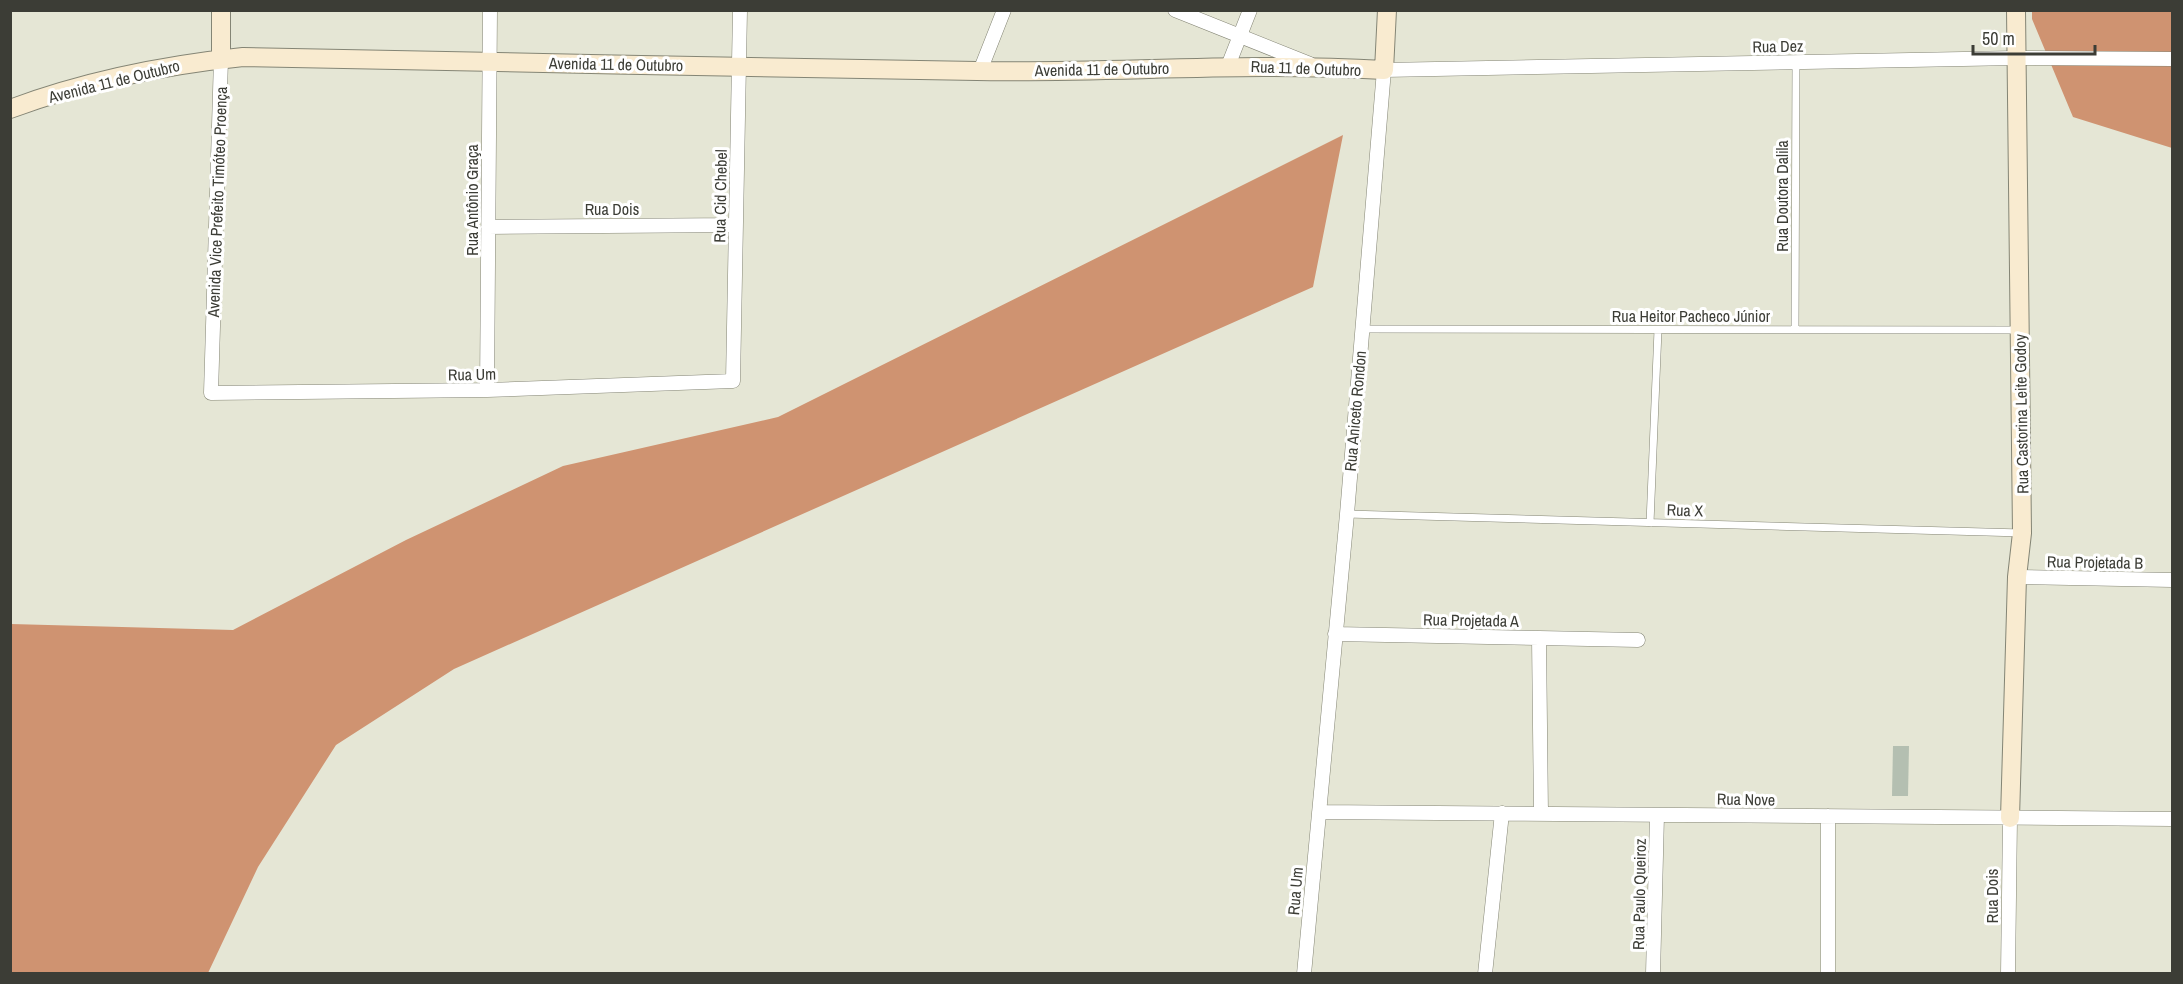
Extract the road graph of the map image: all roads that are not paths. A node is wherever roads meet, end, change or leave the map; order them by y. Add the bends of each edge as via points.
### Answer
1 (221, 10) edge
2 (490, 10) edge
3 (740, 10) edge
4 (1004, 10) edge
5 (1175, 10) edge
6 (1250, 10) edge
7 (1387, 10) edge
8 (2016, 10) edge
9 (1239, 36) junction
10 (2016, 58) junction
11 (221, 59) junction
12 (2172, 59) edge
13 (489, 61) junction
14 (1796, 62) junction
15 (738, 66) junction
16 (1228, 66) junction
17 (1315, 66) junction
18 (1384, 70) junction
19 (980, 71) junction
20 (10, 109) edge
21 (736, 225) junction
22 (488, 227) junction
23 (1362, 329) junction
24 (1658, 330) junction
25 (1795, 330) junction
26 (2019, 330) junction
27 (733, 381) joint
28 (487, 390) junction
29 (211, 393) joint
30 (1347, 514) junction
31 (1650, 523) junction
32 (2022, 533) junction
33 (2017, 577) junction
34 (2172, 580) edge
35 (1335, 634) junction
36 (1539, 638) junction
37 (1638, 640) dead end
38 (1318, 812) junction
39 (1502, 813) junction
40 (1541, 814) junction
41 (1657, 815) junction
42 (1828, 816) junction
43 (2010, 818) junction
44 (2172, 819) edge
45 (1304, 974) edge
46 (1485, 974) edge
47 (1653, 974) edge
48 (1828, 974) edge
49 (2008, 974) edge

1 - 11 street, Avenida Vice Prefeito Timóteo Proença
2 - 13 street, Rua Antônio Graça
3 - 15 street, Rua Cid Chebel
4 - 19 street
5 - 9 street
6 - 9 street
7 - 18 street, Rua Aniceto Rondon
8 - 10 street, Rua Castorina Leite Godoy
9 - 16 street
9 - 17 street
10 - 12 street, Rua Dez
10 - 14 street, Rua Dez
10 - 26 street, Rua Castorina Leite Godoy
11 - 13 street, Avenida 11 de Outubro
11 - 20 street, Avenida 11 de Outubro via 170,65
11 - 29 street, Avenida Vice Prefeito Timóteo Proença
13 - 15 street, Avenida 11 de Outubro
13 - 22 street, Rua Antônio Graça
14 - 18 street, Rua Dez
14 - 25 lane, Rua Doutora Dalila
15 - 19 street, Avenida 11 de Outubro
15 - 21 street, Rua Cid Chebel
16 - 17 street, Rua 11 de Outubro
16 - 19 street, Avenida 11 de Outubro
17 - 18 street, Rua 11 de Outubro
18 - 23 street, Rua Aniceto Rondon
21 - 22 street, Rua Dois
21 - 27 street, Rua Cid Chebel
22 - 28 street, Rua Antônio Graça
23 - 24 lane, Rua Heitor Pacheco Júnior
23 - 30 street, Rua Aniceto Rondon
24 - 25 lane, Rua Heitor Pacheco Júnior
24 - 31 lane
25 - 26 lane, Rua Heitor Pacheco Júnior
26 - 32 street, Rua Castorina Leite Godoy
27 - 28 street, Rua Um
28 - 29 street, Rua Um
30 - 31 lane, Rua X
30 - 35 street, Rua Aniceto Rondon
31 - 32 lane, Rua X
32 - 33 street, Rua Castorina Leite Godoy
33 - 34 street, Rua Projetada B
33 - 43 street, Rua Castorina Leite Godoy
35 - 36 street, Rua Projetada A
35 - 38 street, Rua Aniceto Rondon
36 - 37 street
36 - 40 street, Rua Projetada A
38 - 39 street, Rua Nove
38 - 45 street, Rua Um
39 - 40 street, Rua Nove
39 - 46 street
40 - 41 street, Rua Nove
41 - 42 street, Rua Nove
41 - 47 street, Rua Paulo Queiroz
42 - 43 street, Rua Nove
42 - 48 street
43 - 44 street, Rua Nove
43 - 49 street, Rua Dois

